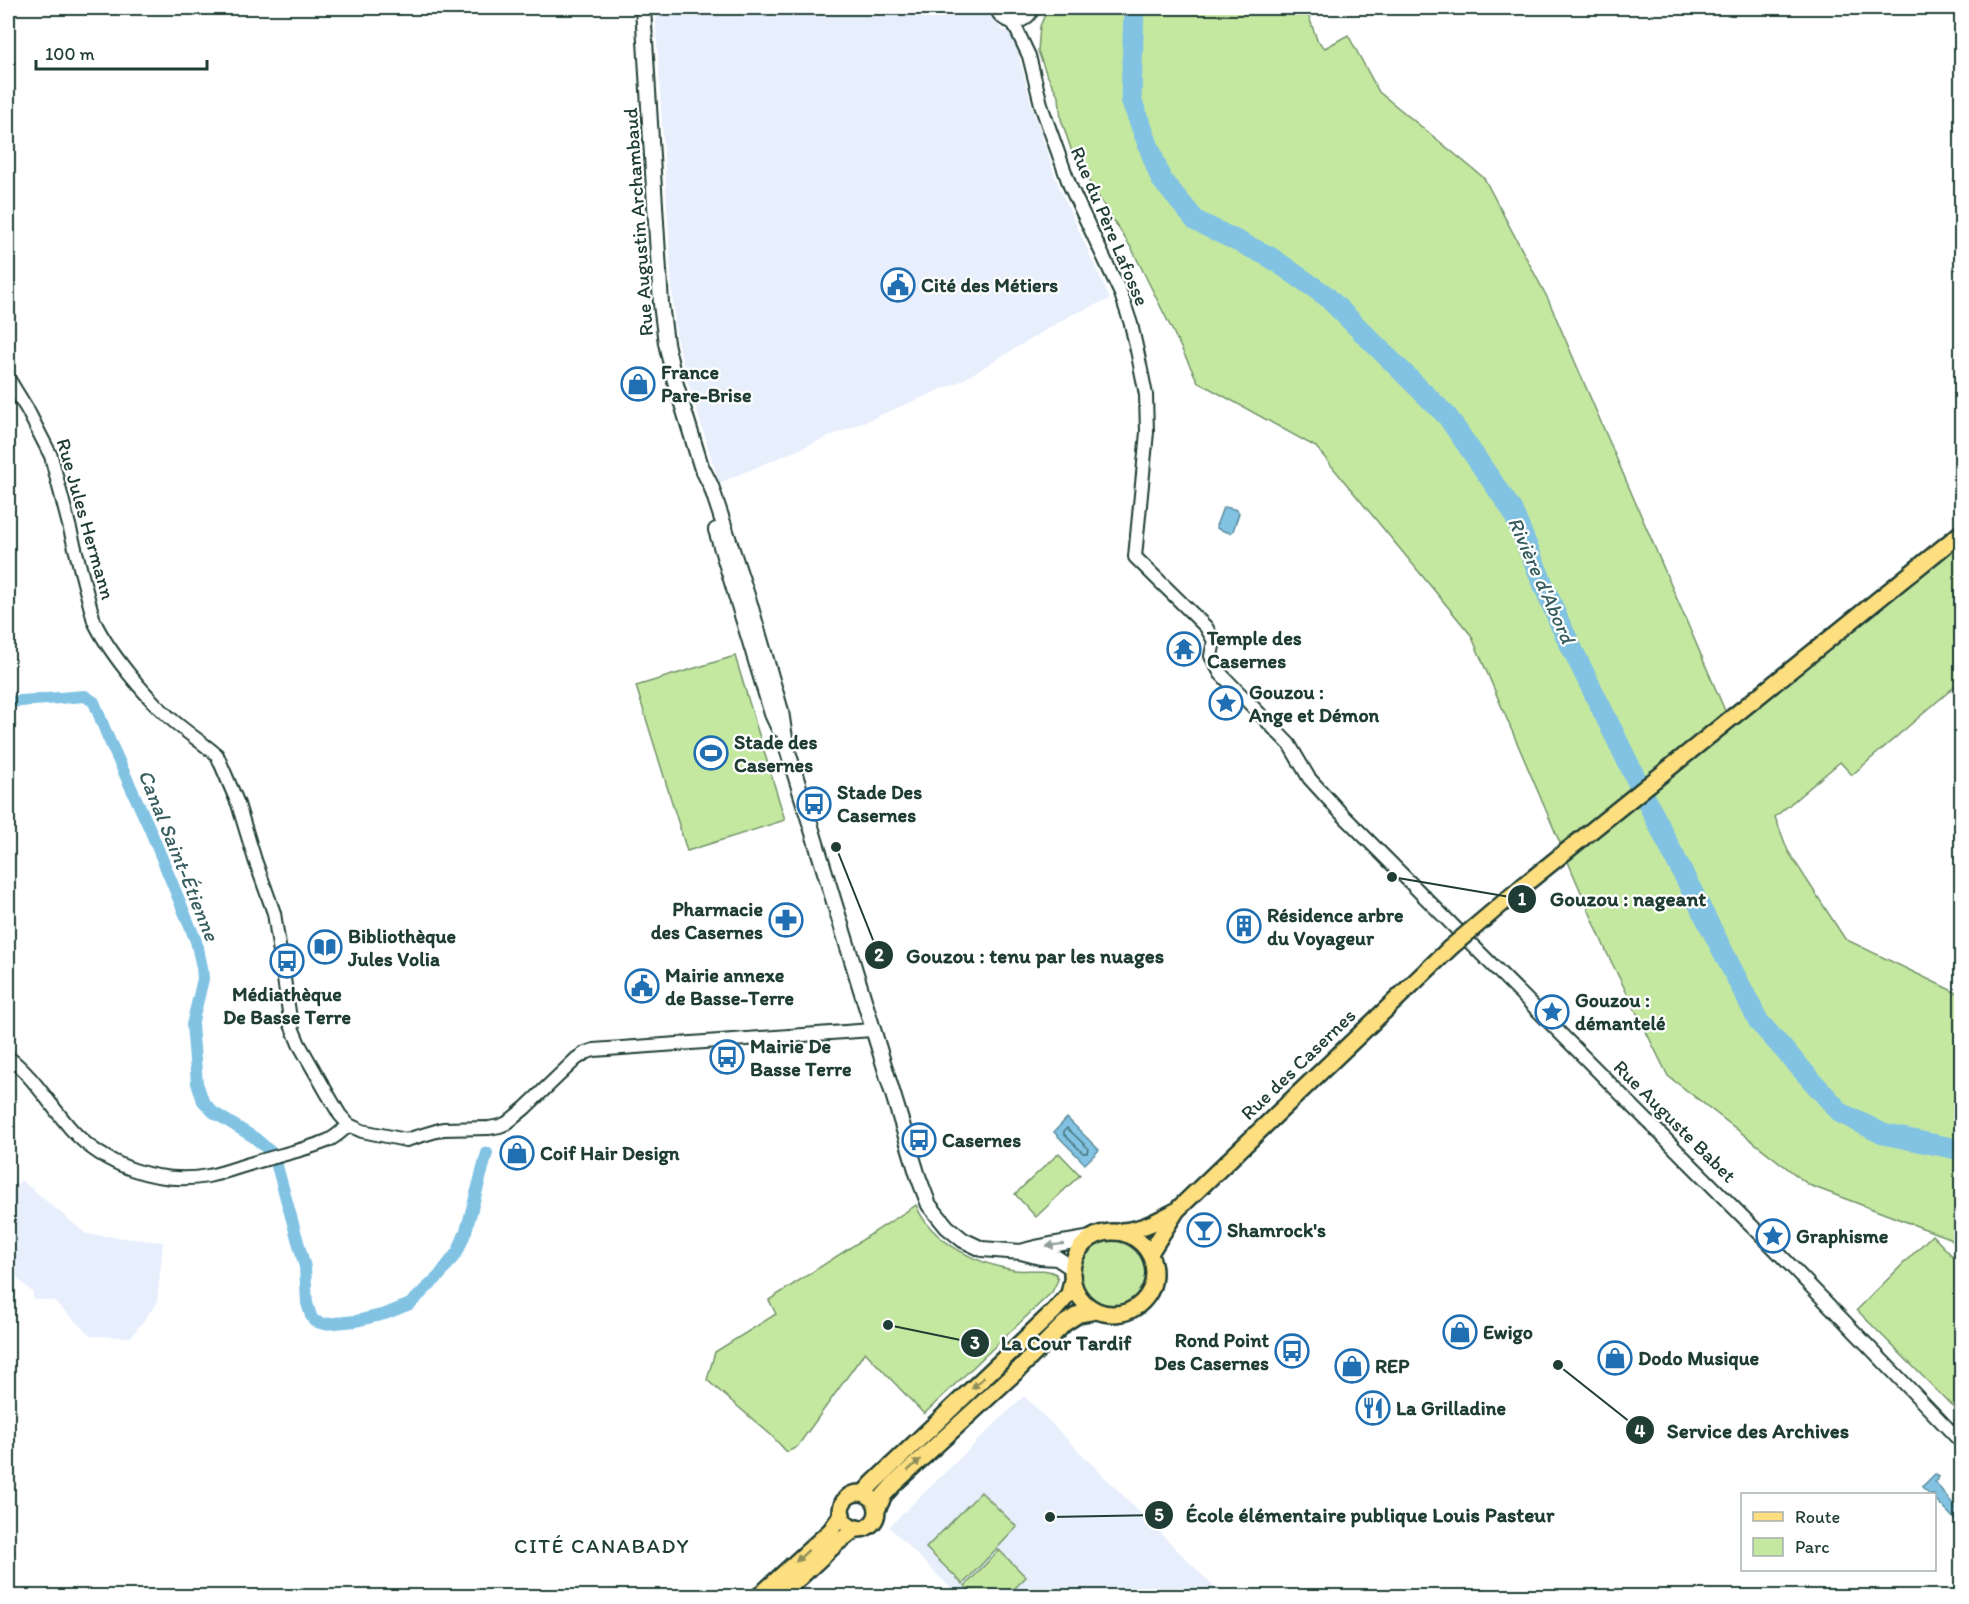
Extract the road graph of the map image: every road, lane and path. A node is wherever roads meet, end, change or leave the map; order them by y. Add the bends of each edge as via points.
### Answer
1 (643, 8) edge
2 (996, 8) edge
3 (1031, 12) edge
4 (1013, 22) junction
5 (1029, 56) junction
6 (8, 378) edge
7 (1962, 532) edge
8 (1135, 557) joint
9 (872, 1030) junction
10 (8, 1057) edge
11 (349, 1125) junction
12 (1177, 1210) junction
13 (1120, 1232) junction
14 (1090, 1238) junction
15 (1021, 1252) junction
16 (1150, 1253) junction
17 (1072, 1274) junction
18 (1096, 1311) junction
19 (1962, 1443) edge
20 (864, 1493) junction
21 (877, 1509) junction
22 (842, 1514) junction
23 (857, 1528) junction
24 (759, 1596) edge
25 (780, 1596) edge

1 - 9 main road, Rue Augustin Archambaud via 666,343 701,466 749,601 781,711 786,745
2 - 4 street via 1001,17
3 - 4 street
3 - 5 street, Rue du Père Lafosse
4 - 5 street, Rue du Père Lafosse
5 - 8 street, Rue du Père Lafosse via 1056,151 1121,294 1138,355 1146,395 1147,432
6 - 11 street, Rue Jules Hermann via 51,456 94,621 105,642 147,695 222,764 274,913 291,1025
7 - 12 main road, Rue des Casernes, bridge via 1450,948
8 - 19 street, Rue Auguste Babet via 1206,627 1214,641 1211,656 1221,674 1289,744 1310,778 1335,807
9 - 11 street via 594,1050 576,1059 525,1108 500,1126 443,1129 406,1140
9 - 15 main road, Rue Augustin Archambaud via 929,1205 963,1240 982,1249
10 - 11 street via 87,1145 114,1162 152,1175 208,1176 328,1141
12 - 13 main road via 1148,1226
12 - 16 main road
13 - 14 main road via 1099,1233
13 - 16 main road via 1132,1235
14 -> 15 main road, Rue Augustin Archambaud
14 - 17 main road via 1075,1257
15 - 17 main road, Rue Augustin Archambaud via 1057,1257
16 - 18 main road via 1154,1280 1144,1300 1117,1314
17 - 18 main road via 1080,1298
17 -> 20 main road via 1069,1294 1054,1311
21 -> 18 main road via 894,1484 1065,1323 1079,1314
20 - 21 main road via 873,1499
20 - 22 main road via 848,1497
21 - 23 main road via 870,1524
22 - 23 main road via 847,1523
22 -> 24 main road via 831,1530
23 - 25 main road

